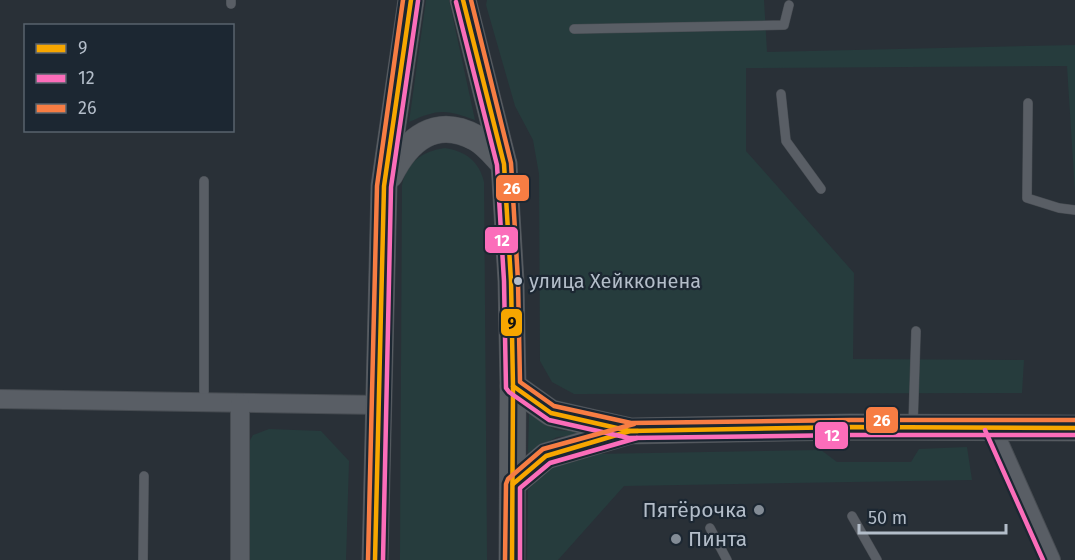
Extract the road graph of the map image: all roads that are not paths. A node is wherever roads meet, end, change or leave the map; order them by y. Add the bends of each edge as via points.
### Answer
1 (411, 0) edge
2 (463, 0) edge
3 (789, 5) dead end
4 (574, 29) dead end
5 (781, 94) dead end
6 (1028, 103) dead end
7 (504, 164) junction
8 (204, 181) dead end
9 (384, 186) junction
10 (820, 189) dead end
11 (1075, 210) edge
12 (916, 331) dead end
13 (513, 386) junction
14 (0, 399) edge
15 (204, 402) junction
16 (240, 403) junction
17 (379, 405) junction
18 (913, 427) junction
19 (992, 428) junction
20 (1075, 428) edge
21 (630, 431) junction
22 (144, 476) dead end
23 (513, 484) junction
24 (852, 516) dead end
25 (710, 528) dead end
26 (143, 560) edge
27 (240, 560) edge
28 (375, 560) edge
29 (513, 560) edge
30 (727, 560) edge
31 (877, 560) edge
32 (1051, 560) edge

1 - 9 street
2 - 7 street
3 - 4 lane via 784,25
5 - 10 lane via 786,141
6 - 11 lane via 1027,198
7 - 9 street via 477,138 451,128 440,130 408,145
7 - 13 street
8 - 15 lane
9 - 17 street
12 - 18 lane
13 - 21 street via 551,412
13 - 23 street
14 - 15 street
15 - 16 street
16 - 17 street
16 - 27 street
17 - 28 street
18 - 19 street
18 - 21 street
19 - 20 street
19 - 32 street
21 - 23 street via 546,456
22 - 26 lane
23 - 29 street
24 - 31 lane
25 - 30 lane

